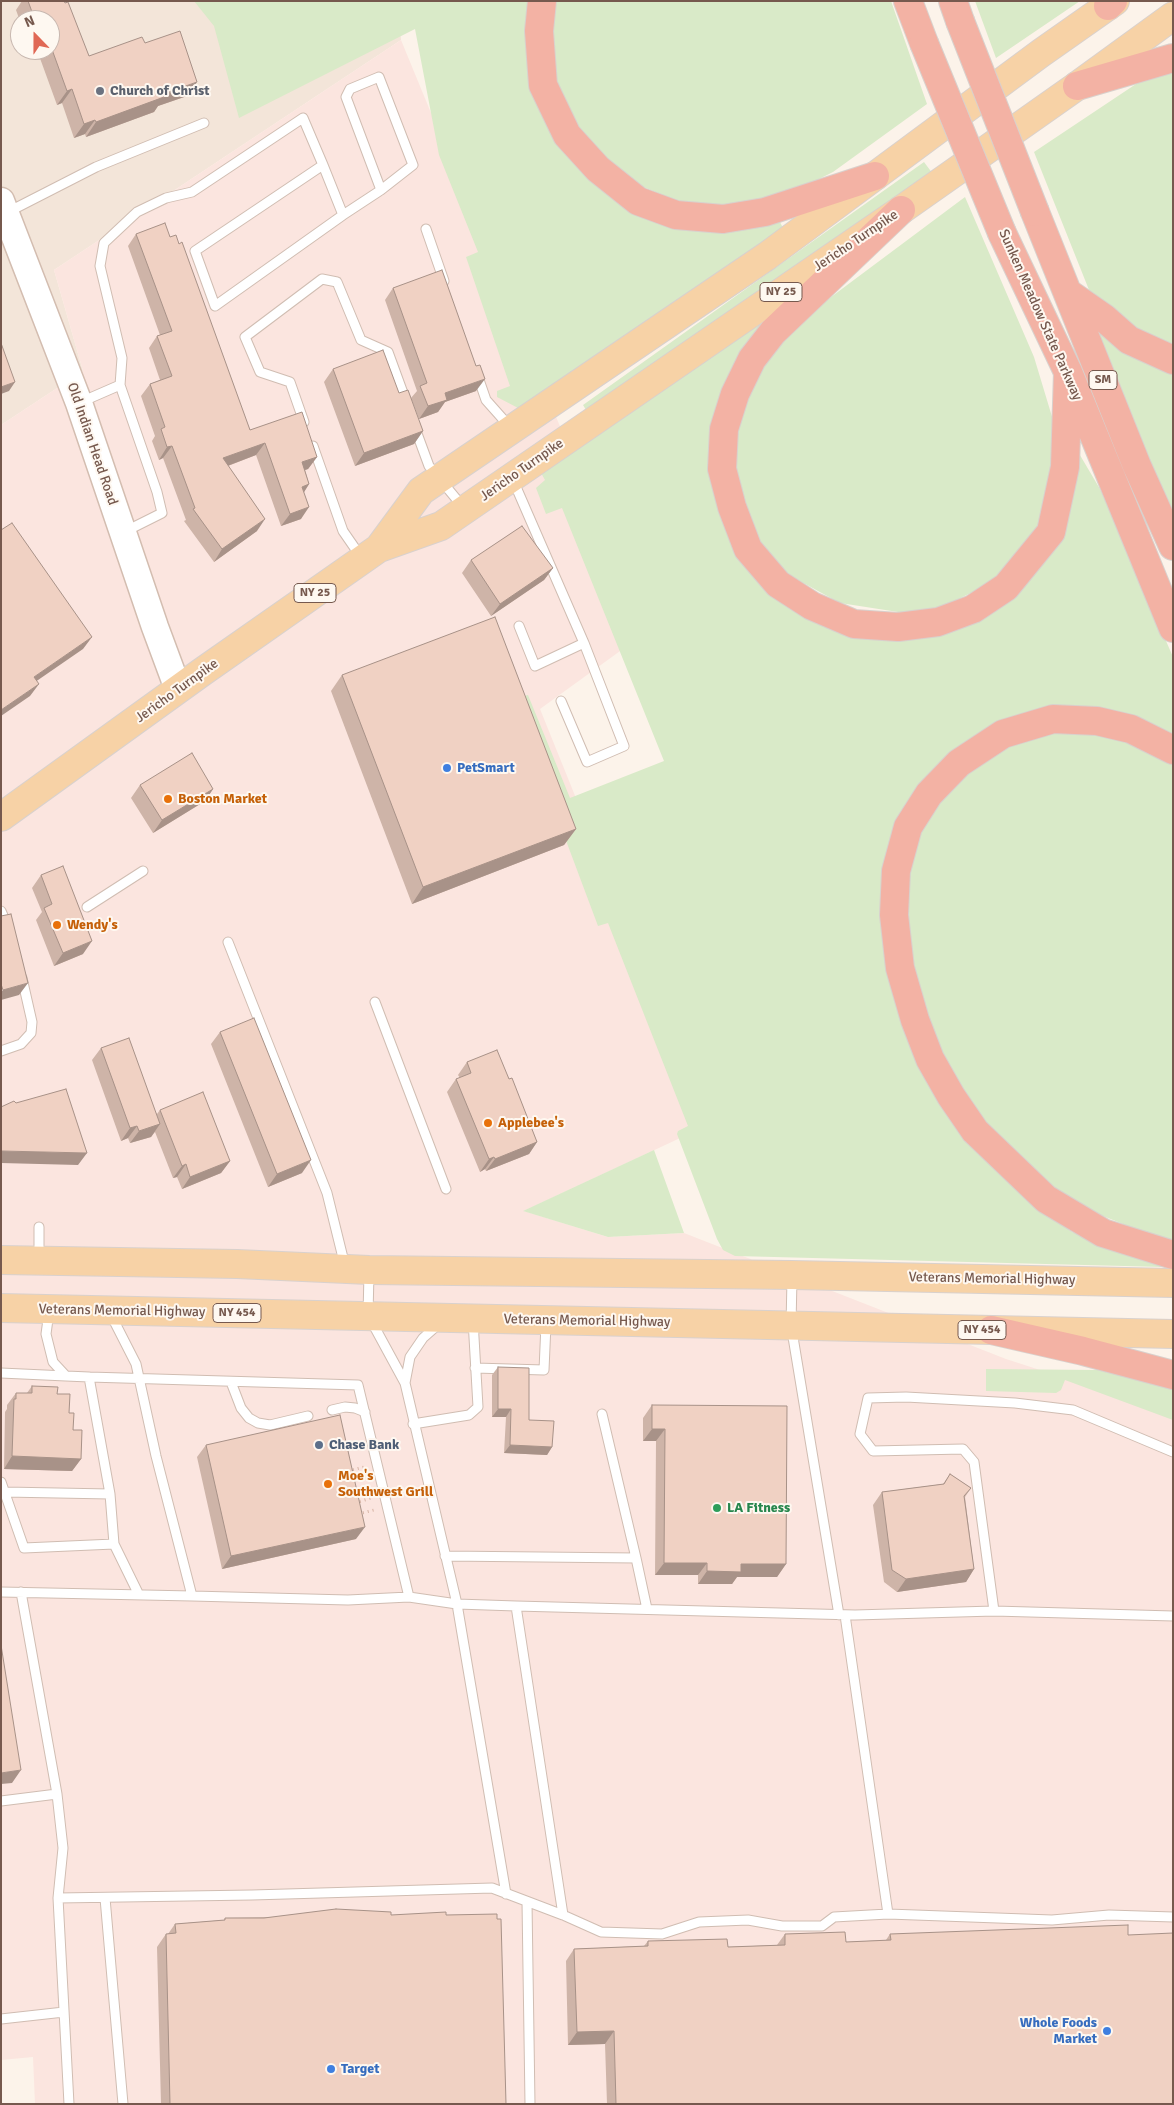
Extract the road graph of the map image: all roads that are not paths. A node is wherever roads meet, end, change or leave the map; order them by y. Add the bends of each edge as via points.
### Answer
1 (542, 1) edge
2 (908, 1) edge
3 (1112, 3) edge
4 (957, 11) edge
5 (1173, 16) edge
6 (1173, 58) edge
7 (1077, 86) junction
8 (204, 123) dead end
9 (323, 165) junction
10 (875, 176) junction
11 (381, 190) junction
12 (3, 207) edge
13 (902, 210) junction
14 (343, 215) junction
15 (426, 229) dead end
16 (448, 292) edge
17 (1068, 293) junction
18 (1173, 360) edge
19 (474, 365) edge
20 (1068, 372) junction
21 (120, 385) junction
22 (79, 403) junction
23 (306, 429) edge
24 (512, 429) junction
25 (310, 438) edge
26 (512, 477) junction
27 (439, 479) junction
28 (465, 510) junction
29 (123, 533) junction
30 (1173, 546) edge
31 (371, 554) junction
32 (519, 626) dead end
33 (1173, 628) edge
34 (584, 643) junction
35 (178, 689) junction
36 (561, 702) dead end
37 (1173, 750) edge
38 (1, 817) edge
39 (143, 871) dead end
40 (87, 907) dead end
41 (1, 911) edge
42 (11, 937) edge
43 (228, 942) dead end
44 (20, 972) edge
45 (375, 1002) dead end
46 (1, 1051) edge
47 (446, 1189) dead end
48 (39, 1227) dead end
49 (1173, 1255) edge
50 (1, 1260) edge
51 (39, 1261) junction
52 (358, 1270) junction
53 (792, 1275) junction
54 (1173, 1283) edge
55 (1, 1308) edge
56 (50, 1309) junction
57 (109, 1312) junction
58 (368, 1315) junction
59 (445, 1318) junction
60 (473, 1319) junction
61 (546, 1320) junction
62 (791, 1325) junction
63 (991, 1330) junction
64 (1173, 1334) edge
65 (475, 1368) junction
66 (1, 1373) edge
67 (1173, 1375) edge
68 (66, 1376) junction
69 (89, 1377) junction
70 (139, 1379) junction
71 (231, 1382) junction
72 (405, 1383) junction
73 (332, 1410) dead end
74 (365, 1412) junction
75 (602, 1414) dead end
76 (308, 1416) dead end
77 (413, 1424) junction
78 (1173, 1452) edge
79 (1, 1482) edge
80 (5, 1492) junction
81 (110, 1494) junction
82 (114, 1544) junction
83 (445, 1556) junction
84 (636, 1558) junction
85 (1, 1592) edge
86 (21, 1592) junction
87 (139, 1595) junction
88 (192, 1596) junction
89 (409, 1597) junction
90 (457, 1604) junction
91 (516, 1606) junction
92 (648, 1609) junction
93 (994, 1611) junction
94 (842, 1615) junction
95 (1173, 1616) edge
96 (57, 1794) junction
97 (1, 1801) edge
98 (506, 1894) junction
99 (58, 1898) junction
100 (105, 1898) junction
101 (527, 1902) junction
102 (888, 1914) junction
103 (563, 1915) junction
104 (1173, 1917) edge
105 (64, 2012) junction
106 (1, 2019) edge
107 (69, 2104) edge
108 (123, 2104) edge
109 (530, 2104) edge

1 - 10 highway via 539,31 543,85 567,135 598,169 638,201 676,215 722,219 765,212
2 - 20 highway, Sunken Meadow State Parkway / SM, bridge via 1002,232
3 - 10 main road, Jericho Turnpike / NY 25
4 - 17 highway, SM, bridge
5 - 7 main road, Jericho Turnpike / NY 25
6 - 7 highway
7 - 13 main road, Jericho Turnpike / NY 25
8 - 12 lane
9 - 14 lane
9 - 14 lane via 195,251 215,306
9 - 21 lane via 303,118 192,192 166,198 137,212 104,243 100,266 122,358
10 - 24 main road, Jericho Turnpike / NY 25 via 767,256
11 - 11 lane via 413,165 379,77 350,89 346,96
11 - 14 lane
12 - 22 street, Old Indian Head Road
13 - 20 highway via 773,332 752,359 735,394 724,430 722,469 732,508 748,549 778,584 812,606 854,624 898,627 947,619 973,609 1006,587 1051,532 1065,467
13 - 26 main road, Jericho Turnpike / NY 25
15 - 16 lane
17 - 18 highway via 1129,340
17 - 30 highway, SM via 1137,466
19 - 24 lane via 486,400
20 - 33 highway, Sunken Meadow State Parkway / SM
21 - 22 lane
21 - 29 lane via 162,513
22 - 29 street, Old Indian Head Road
23 - 27 lane via 290,382 260,372 245,337 322,279 337,282 360,340 388,352 429,466
24 - 27 main road, Jericho Turnpike / NY 25
25 - 31 lane via 343,531
26 - 28 main road, Jericho Turnpike / NY 25
26 - 34 lane
27 - 28 lane
27 - 31 main road, Jericho Turnpike / NY 25 via 421,491
28 - 31 main road, Jericho Turnpike / NY 25 via 441,526
29 - 35 street, Old Indian Head Road
31 - 35 main road, Jericho Turnpike / NY 25
32 - 34 lane via 536,666
34 - 36 lane via 624,746 586,762
35 - 38 main road, Jericho Turnpike / NY 25
37 - 49 highway via 1130,729 1097,721 1053,719 1003,734 959,763 929,794 908,827 896,871 894,915 900,968 915,1020 930,1059 975,1130 1046,1199 1103,1233
39 - 40 lane
41 - 42 lane
43 - 52 lane
44 - 46 lane via 32,1022 31,1033 21,1044
45 - 47 lane
48 - 51 lane
50 - 51 main road, Veterans Memorial Highway
51 - 52 main road, Veterans Memorial Highway via 236,1264
52 - 53 main road, Veterans Memorial Highway
52 - 58 lane
53 - 54 main road, Veterans Memorial Highway
53 - 62 lane
55 - 56 main road, Veterans Memorial Highway / NY 454
56 - 57 main road, Veterans Memorial Highway / NY 454
56 - 68 lane via 46,1334 53,1362
57 - 58 main road, Veterans Memorial Highway / NY 454
57 - 70 lane via 136,1364
58 - 59 main road, Veterans Memorial Highway / NY 454
58 - 72 lane
59 - 60 main road, Veterans Memorial Highway / NY 454
59 - 72 lane via 410,1357
60 - 61 main road, Veterans Memorial Highway / NY 454
60 - 65 lane
61 - 62 main road, Veterans Memorial Highway / NY 454
61 - 65 lane via 544,1370
62 - 63 main road, Veterans Memorial Highway / NY 454
62 - 94 lane
63 - 64 main road, Veterans Memorial Highway / NY 454
63 - 67 highway
65 - 77 lane via 478,1407 469,1415
66 - 68 lane
68 - 69 lane
69 - 70 lane
69 - 81 lane
70 - 71 lane
70 - 88 lane
71 - 74 lane via 358,1385
71 - 76 lane via 241,1408 258,1423 270,1425
72 - 77 lane
73 - 74 lane via 345,1407
74 - 89 lane
75 - 84 lane
77 - 83 lane
78 - 93 lane via 1073,1410 915,1397 868,1398 860,1434 873,1451 963,1450 974,1462
79 - 80 lane
80 - 81 lane
80 - 82 lane via 24,1548
81 - 82 lane
82 - 87 lane
83 - 84 lane
83 - 90 lane
84 - 92 lane
85 - 86 lane
86 - 87 lane
86 - 96 lane
87 - 88 lane
88 - 89 lane via 348,1600
89 - 90 lane
90 - 91 lane
90 - 98 lane
91 - 92 lane
91 - 103 lane
92 - 94 lane
93 - 94 lane
93 - 95 lane
94 - 102 lane
96 - 97 lane
96 - 99 lane via 63,1848
98 - 100 lane via 492,1888
98 - 101 lane
99 - 100 lane
99 - 105 lane
100 - 108 lane
101 - 103 lane
101 - 109 lane
102 - 103 lane via 834,1917 822,1926 782,1926 748,1920 699,1922 662,1934 600,1932
102 - 104 lane via 1052,1920 1109,1915
105 - 106 lane
105 - 107 lane

